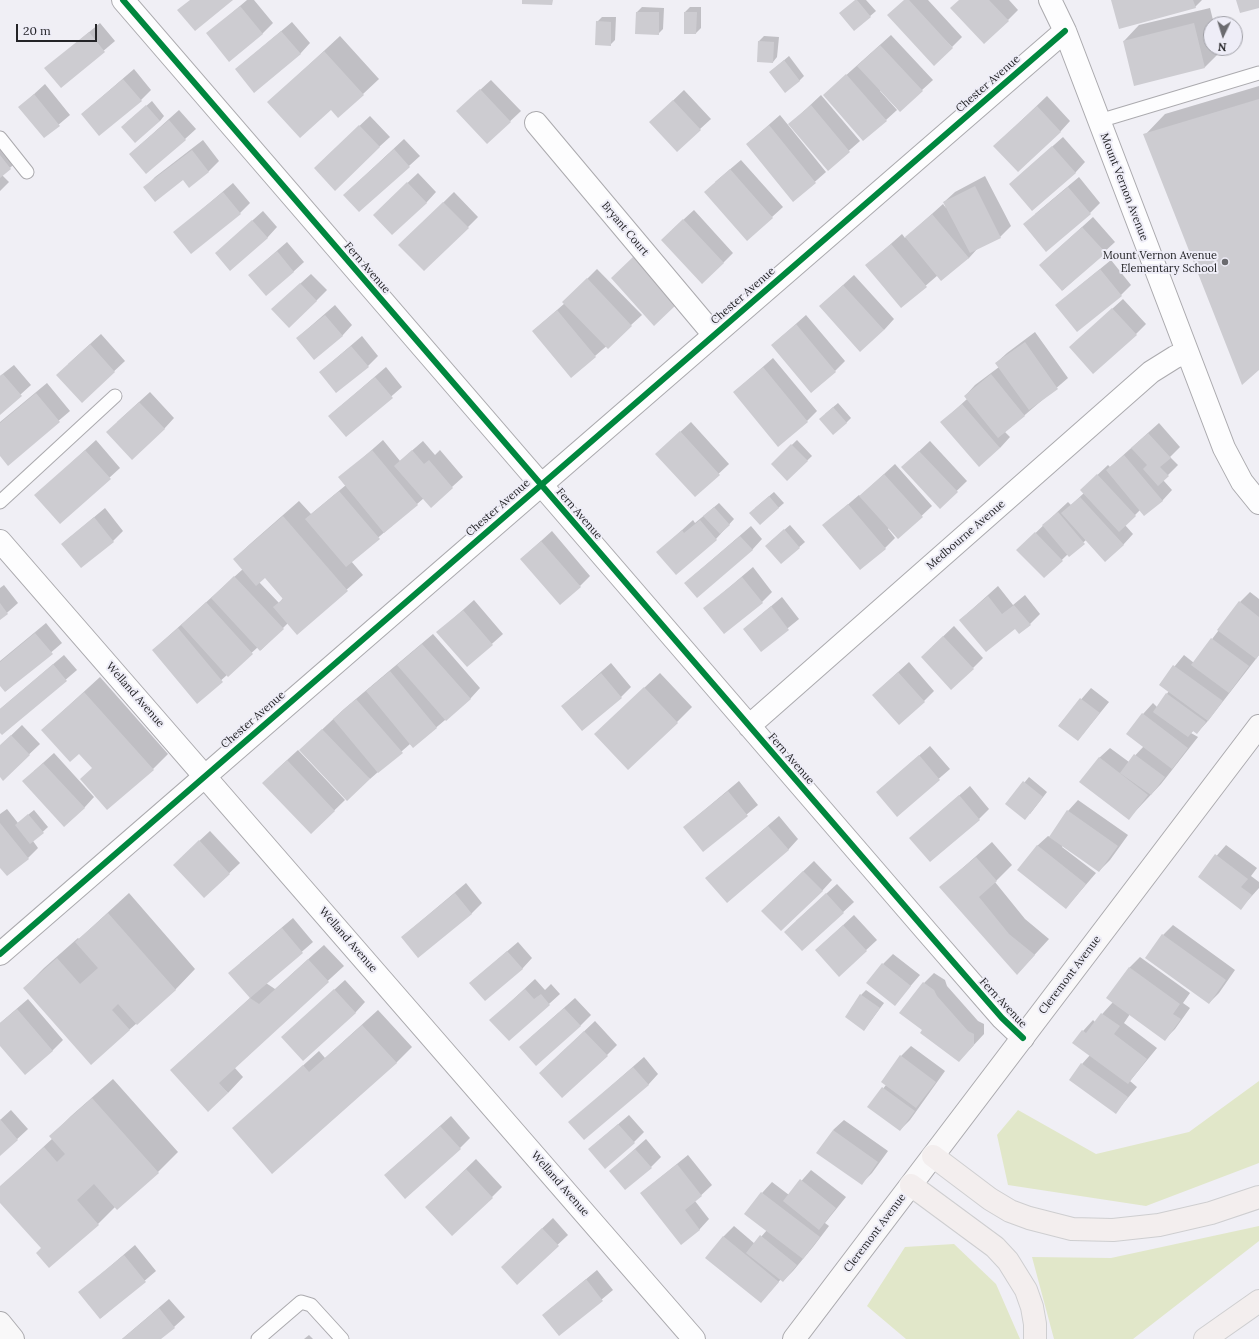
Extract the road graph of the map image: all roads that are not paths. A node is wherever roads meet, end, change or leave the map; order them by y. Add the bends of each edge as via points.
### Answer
1 (123, 0) edge
2 (1050, 0) edge
3 (1065, 31) junction
4 (1259, 73) edge
5 (1099, 121) junction
6 (536, 122) dead end
7 (0, 138) edge
8 (27, 172) dead end
9 (714, 335) junction
10 (1187, 352) junction
11 (116, 396) dead end
12 (540, 485) junction
13 (1257, 497) edge
14 (0, 502) edge
15 (0, 541) edge
16 (749, 726) junction
17 (1259, 726) edge
18 (205, 775) junction
19 (0, 954) edge
20 (1023, 1038) junction
21 (933, 1156) junction
22 (911, 1185) junction
23 (1259, 1197) edge
24 (1259, 1301) edge
25 (0, 1323) edge
26 (13, 1339) edge
27 (258, 1339) edge
28 (342, 1339) edge
29 (694, 1339) edge
30 (794, 1339) edge
31 (1035, 1339) edge
32 (1205, 1339) edge

1 - 12 street, Fern Avenue
2 - 3 street, Mount Vernon Avenue
3 - 5 street, Mount Vernon Avenue
3 - 9 street, Chester Avenue
4 - 5 lane
5 - 10 street, Mount Vernon Avenue
6 - 9 street, Bryant Court
7 - 8 lane
9 - 12 street, Chester Avenue
10 - 13 street, Mount Vernon Avenue via 1224,448 1242,482
10 - 16 street, Medbourne Avenue via 1151,372
11 - 14 lane
12 - 16 street, Fern Avenue
12 - 18 street, Chester Avenue
15 - 18 street, Welland Avenue
16 - 20 street, Fern Avenue via 991,1006
17 - 20 main road, Cleremont Avenue
18 - 19 street, Chester Avenue
18 - 29 street, Welland Avenue
20 - 21 main road, Cleremont Avenue
21 - 22 main road, Cleremont Avenue
21 - 23 highway via 1010,1211 1072,1228 1113,1230 1159,1225 1211,1213
22 - 30 main road, Cleremont Avenue
22 - 31 highway via 995,1247 1008,1261 1026,1290 1032,1307
24 - 32 highway
25 - 26 main road
27 - 28 lane via 301,1302 311,1305

